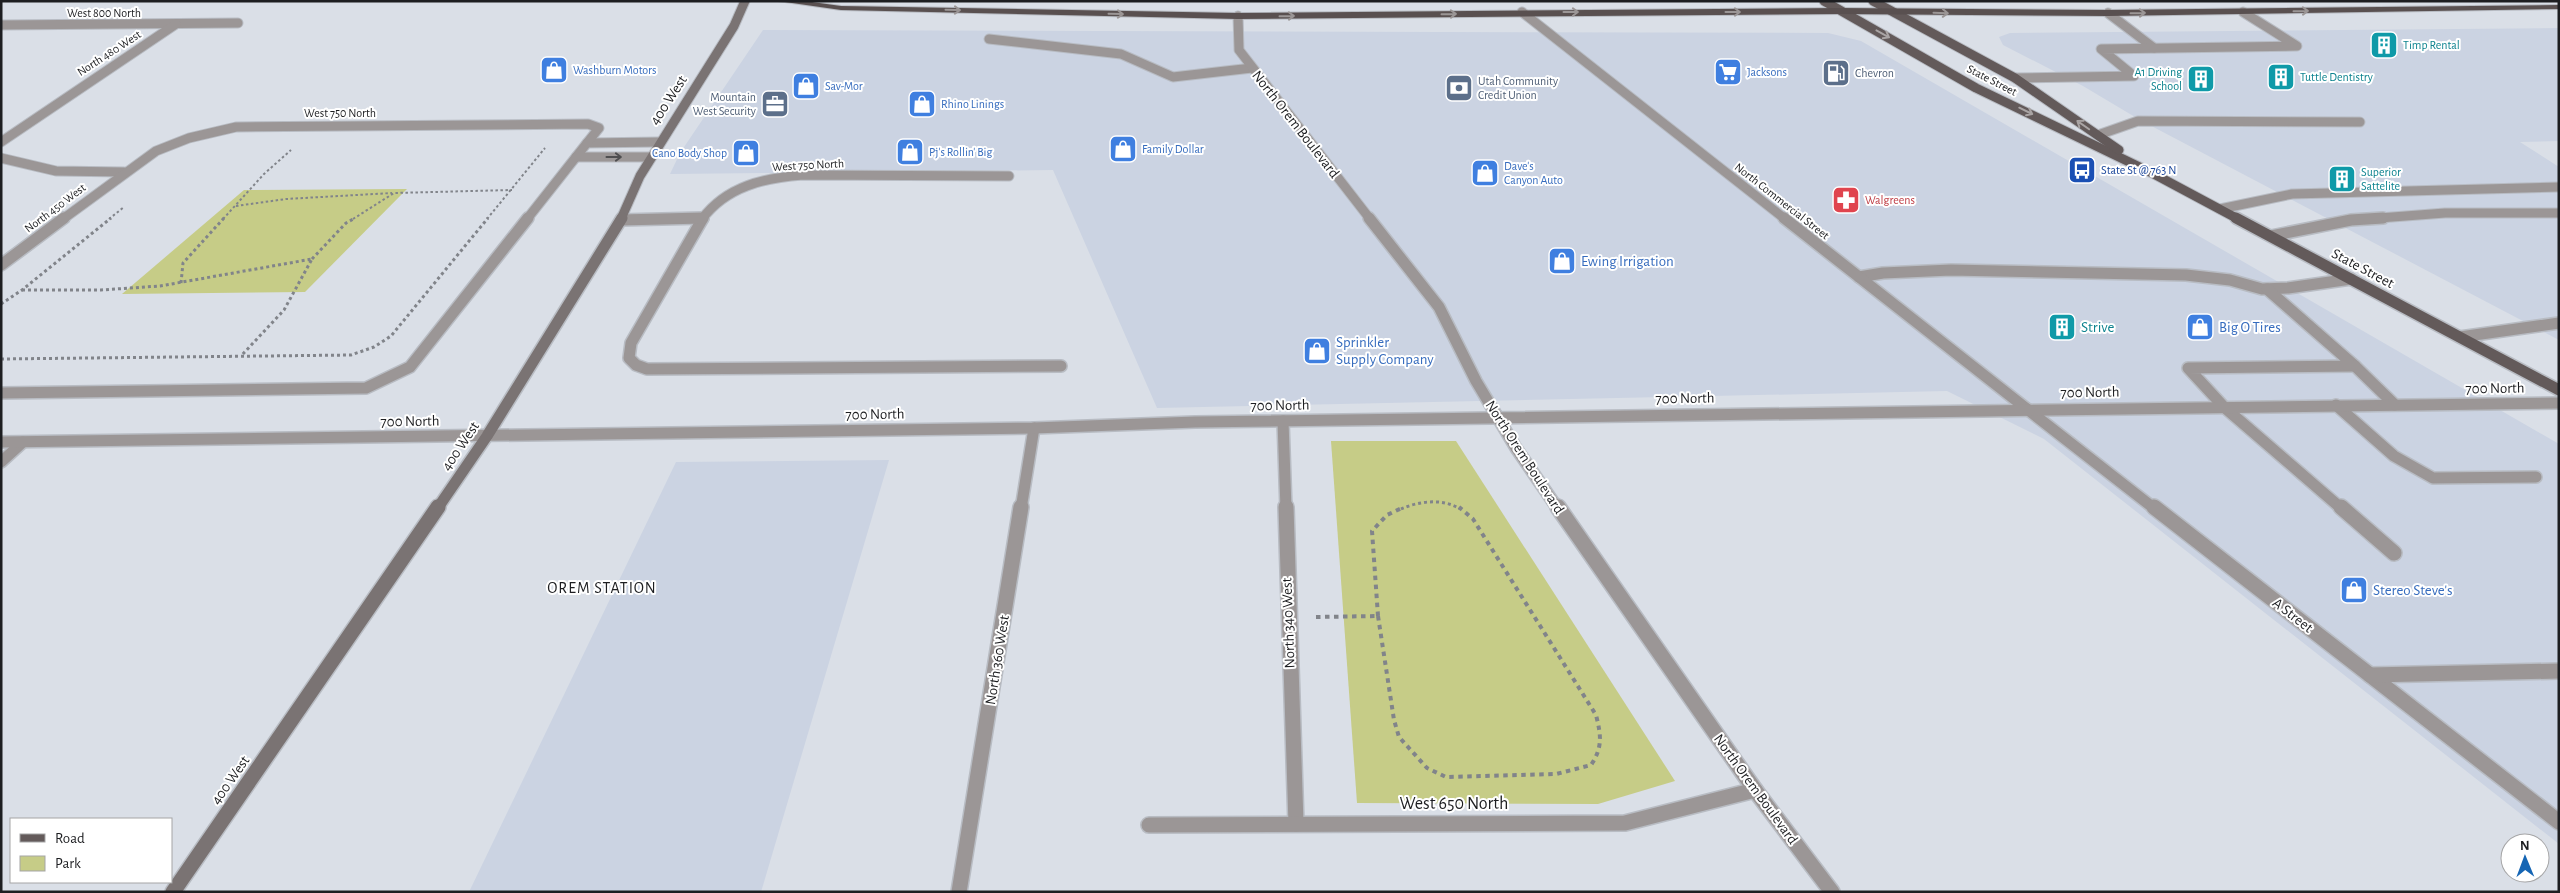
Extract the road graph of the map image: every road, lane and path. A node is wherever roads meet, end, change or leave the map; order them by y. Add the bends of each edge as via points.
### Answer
1 (745, 1) edge
2 (782, 1) edge
3 (1824, 1) edge
4 (1873, 1) edge
5 (2559, 7) edge
6 (1840, 11) junction
7 (1522, 12) junction
8 (1892, 12) junction
9 (2243, 12) junction
10 (2108, 13) junction
11 (1238, 16) junction
12 (238, 23) dead end
13 (176, 24) junction
14 (1, 25) edge
15 (989, 39) dead end
16 (2154, 48) junction
17 (1252, 68) junction
18 (2016, 78) junction
19 (2360, 122) dead end
20 (2098, 135) junction
21 (1, 142) edge
22 (660, 142) junction
23 (587, 143) junction
24 (546, 144) dead end
25 (286, 145) dead end
26 (576, 157) junction
27 (651, 157) junction
28 (1, 158) edge
29 (124, 172) junction
30 (2152, 173) junction
31 (1010, 176) dead end
32 (2559, 187) edge
33 (512, 190) junction
34 (394, 193) junction
35 (128, 203) dead end
36 (236, 206) junction
37 (2220, 209) junction
38 (2559, 213) edge
39 (703, 218) junction
40 (621, 220) junction
41 (2271, 236) junction
42 (312, 259) junction
43 (1, 265) edge
44 (1859, 278) junction
45 (2351, 279) junction
46 (181, 283) junction
47 (2267, 289) junction
48 (22, 290) junction
49 (1, 304) edge
50 (2559, 323) edge
51 (2460, 337) junction
52 (242, 356) junction
53 (1, 359) edge
54 (1061, 366) dead end
55 (2355, 366) junction
56 (2559, 390) edge
57 (1, 393) edge
58 (2559, 403) edge
59 (2395, 405) junction
60 (2336, 406) junction
61 (2224, 407) junction
62 (2027, 409) junction
63 (1498, 418) junction
64 (1283, 421) junction
65 (1034, 428) junction
66 (487, 436) junction
67 (1, 442) edge
68 (23, 442) junction
69 (1, 462) edge
70 (2536, 477) dead end
71 (2394, 553) dead end
72 (1378, 616) junction
73 (1288, 618) junction
74 (2559, 671) edge
75 (2370, 676) junction
76 (1755, 790) junction
77 (2559, 822) edge
78 (1296, 824) junction
79 (1149, 825) dead end
80 (172, 892) edge
81 (959, 892) edge
82 (1832, 892) edge

1 - 22 main road, 400 West via 734,26
2 -> 11 highway via 841,8
3 - 6 main road, State Street
4 - 8 main road, State Street
9 -> 5 highway
7 -> 6 highway
6 - 8 highway
6 -> 30 main road, State Street via 1976,88
11 -> 7 highway
7 - 44 street, North Commercial Street
8 -> 10 highway
8 - 18 main road, State Street
10 -> 9 highway
9 - 16 street via 2297,46
10 - 16 street
11 - 17 street, North Orem Boulevard via 1239,50
12 - 13 street, West 800 North
13 - 14 street, West 800 North
13 - 21 street, North 480 West
15 - 17 street via 1121,54 1173,77
16 - 18 street via 2101,48 2134,76
17 - 63 street, North Orem Boulevard via 1439,307
20 -> 18 main road, State Street
19 - 20 street via 2138,121
20 - 30 main road, State Street
22 - 23 street
22 - 27 main road, 400 West
23 - 26 street
23 - 29 street, West 750 North via 598,128 588,124 236,127 192,136 162,147
24 - 33 path via 544,151
25 - 36 path via 295,145
26 -> 27 street
26 - 57 street via 410,367 366,388
27 - 40 main road, 400 West
28 - 29 street via 56,171
29 - 43 street, North 450 West
30 - 37 main road, State Street
31 - 39 street, West 750 North via 780,176 734,189 713,203
32 - 37 street via 2292,194
33 - 34 path
33 - 52 path via 391,336 374,347 351,355
34 - 36 path via 286,199
34 - 42 path via 346,223
35 - 48 path
36 - 46 path via 183,262
37 - 41 main road, State Street
38 - 41 street via 2445,213 2351,220
39 - 40 street
39 - 54 street, West 750 North via 632,343 628,358 647,370
40 - 66 main road, 400 West
41 - 45 main road, State Street
42 - 46 path
42 - 52 path via 284,310
44 - 47 street via 1883,273 1951,270 2186,275 2230,280
44 - 62 street, North Commercial Street
45 - 47 street
45 - 51 main road, State Street
46 - 48 path via 82,291
47 - 55 street
48 - 49 path
50 - 51 street
51 - 56 main road, State Street
52 - 53 path
55 - 59 street
55 - 61 street via 2188,368
58 - 59 street, 700 North
59 - 60 street, 700 North
60 - 61 street, 700 North
60 - 70 street via 2394,456 2433,478
61 - 62 street, 700 North
61 - 71 street
62 - 63 street, 700 North
62 - 75 street, A Street
63 - 64 street, 700 North
63 - 76 street, North Orem Boulevard
64 - 65 street, 700 North
64 - 73 street, North 340 West
65 - 66 street, 700 North
65 - 81 street, North 360 West
66 - 68 street, 700 North
66 - 80 main road, 400 West
67 - 68 street, 700 North
68 - 69 street
72 - 72 path via 1372,531 1387,515 1410,505 1448,503 1458,507 1473,519 1596,715 1601,751 1591,765 1556,774 1446,777 1427,768 1399,737
72 - 73 path
73 - 78 street, North 340 West
74 - 75 street
75 - 77 street, A Street
76 - 78 street, West 650 North via 1625,823
76 - 82 street, North Orem Boulevard
78 - 79 street, West 650 North

